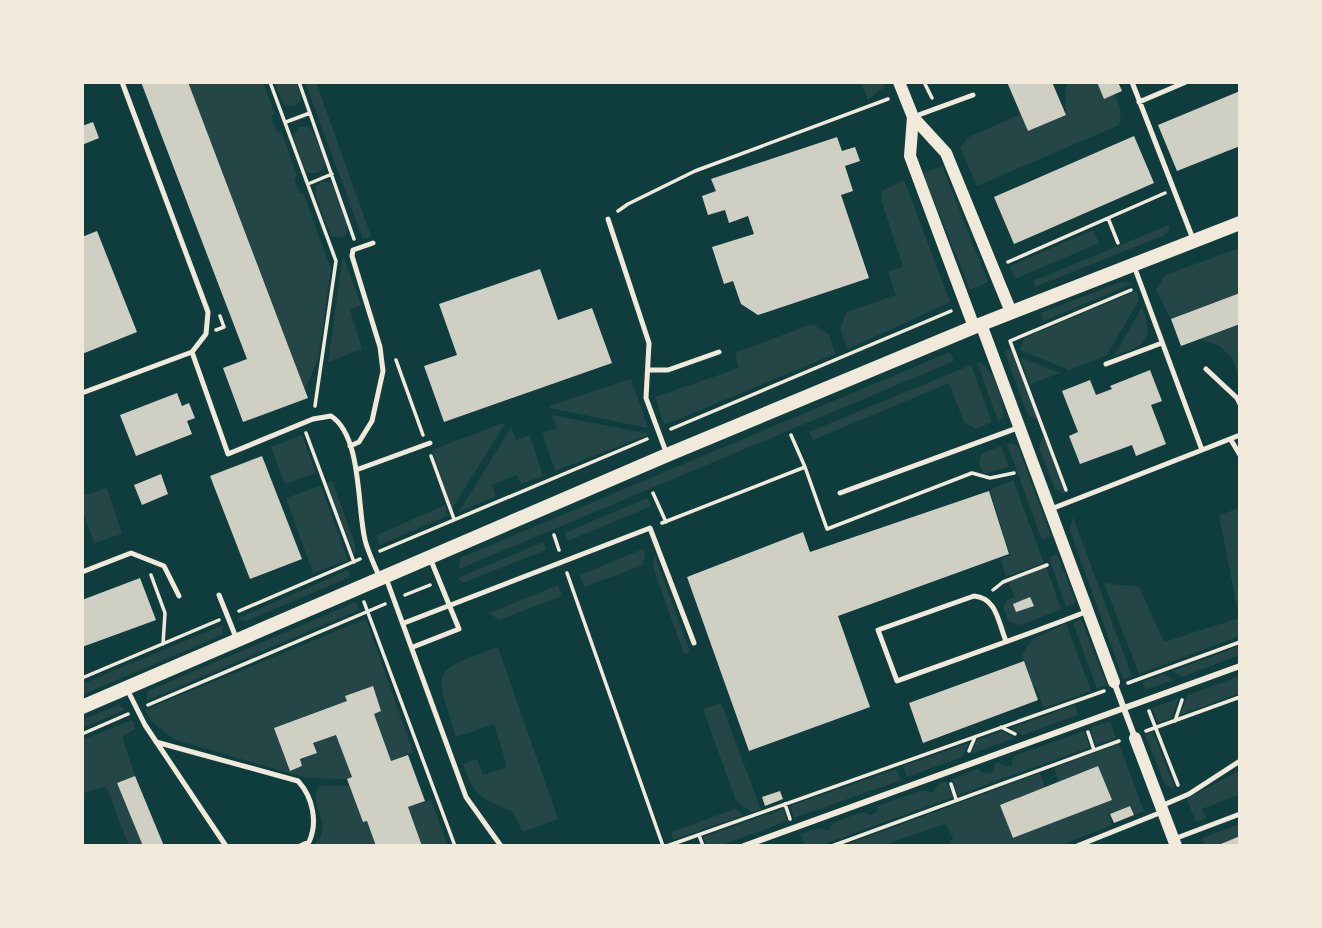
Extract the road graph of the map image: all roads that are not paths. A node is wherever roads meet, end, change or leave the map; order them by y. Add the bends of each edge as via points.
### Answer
1 (122, 82) edge
2 (1132, 82) edge
3 (1186, 82) edge
4 (902, 87) edge
5 (973, 95) dead end
6 (1139, 102) junction
7 (913, 117) junction
8 (608, 219) road end
9 (1240, 223) edge
10 (1193, 240) junction
11 (373, 243) dead end
12 (1132, 263) junction
13 (1011, 312) junction
14 (977, 326) junction
15 (1163, 343) junction
16 (192, 352) junction
17 (719, 352) dead end
18 (1106, 364) dead end
19 (1206, 369) dead end
20 (648, 370) junction
21 (82, 393) edge
22 (1240, 404) edge
23 (1020, 427) junction
24 (1240, 435) edge
25 (1231, 440) junction
26 (428, 444) road end
27 (349, 446) junction
28 (1202, 450) junction
29 (667, 455) junction
30 (1240, 455) edge
31 (356, 470) junction
32 (840, 493) dead end
33 (1051, 509) junction
34 (430, 558) junction
35 (82, 572) edge
36 (384, 579) junction
37 (219, 595) dead end
38 (179, 596) dead end
39 (449, 606) junction
40 (1088, 611) junction
41 (404, 623) junction
42 (237, 640) junction
43 (1006, 642) junction
44 (694, 643) dead end
45 (413, 647) junction
46 (1240, 666) edge
47 (1115, 685) joint
48 (126, 688) junction
49 (82, 707) edge
50 (1124, 708) junction
51 (1134, 737) joint
52 (156, 742) junction
53 (1240, 761) edge
54 (1162, 809) junction
55 (1240, 814) edge
56 (1175, 843) edge
57 (1079, 845) edge
58 (226, 846) edge
59 (300, 846) edge
60 (501, 846) edge
61 (744, 846) edge

1 - 16 lane via 208,312 206,334
2 - 6 lane
3 - 6 lane
4 - 7 street
5 - 7 lane
6 - 10 lane
7 - 13 street via 946,153
7 - 14 street via 909,156
8 - 20 lane via 649,343
9 - 10 main road
10 - 12 main road
11 - 27 lane via 353,250 352,256 380,346 383,371 372,421 359,442
12 - 13 main road
12 - 15 lane
13 - 14 main road
14 - 23 street
14 - 29 main road
15 - 18 lane
15 - 28 lane
16 - 21 lane
16 - 27 lane via 228,454 331,416 339,422
17 - 20 lane via 668,370
19 - 22 lane
20 - 29 lane via 646,398
23 - 32 lane
23 - 33 street
24 - 25 lane
25 - 28 lane
25 - 30 lane
26 - 31 lane
27 - 31 lane
28 - 33 lane
29 - 34 main road
31 - 36 lane via 365,540
33 - 40 street
34 - 36 main road
34 - 39 lane
35 - 38 lane via 131,553 164,566
36 - 41 lane
36 - 42 main road
37 - 42 lane
39 - 41 lane
39 - 44 lane via 650,528
39 - 45 lane via 459,629
40 - 43 lane
40 - 47 street
41 - 45 lane
42 - 48 main road
43 - 43 lane via 897,681 878,630 974,596 985,597
45 - 60 lane via 466,797
46 - 50 street
47 - 50 street
48 - 49 main road
48 - 52 lane
50 - 51 street
50 - 61 street
51 - 54 street
52 - 58 lane
52 - 59 lane via 298,782 305,789 315,820 309,842
53 - 54 lane
54 - 56 street
54 - 57 lane
55 - 56 lane

